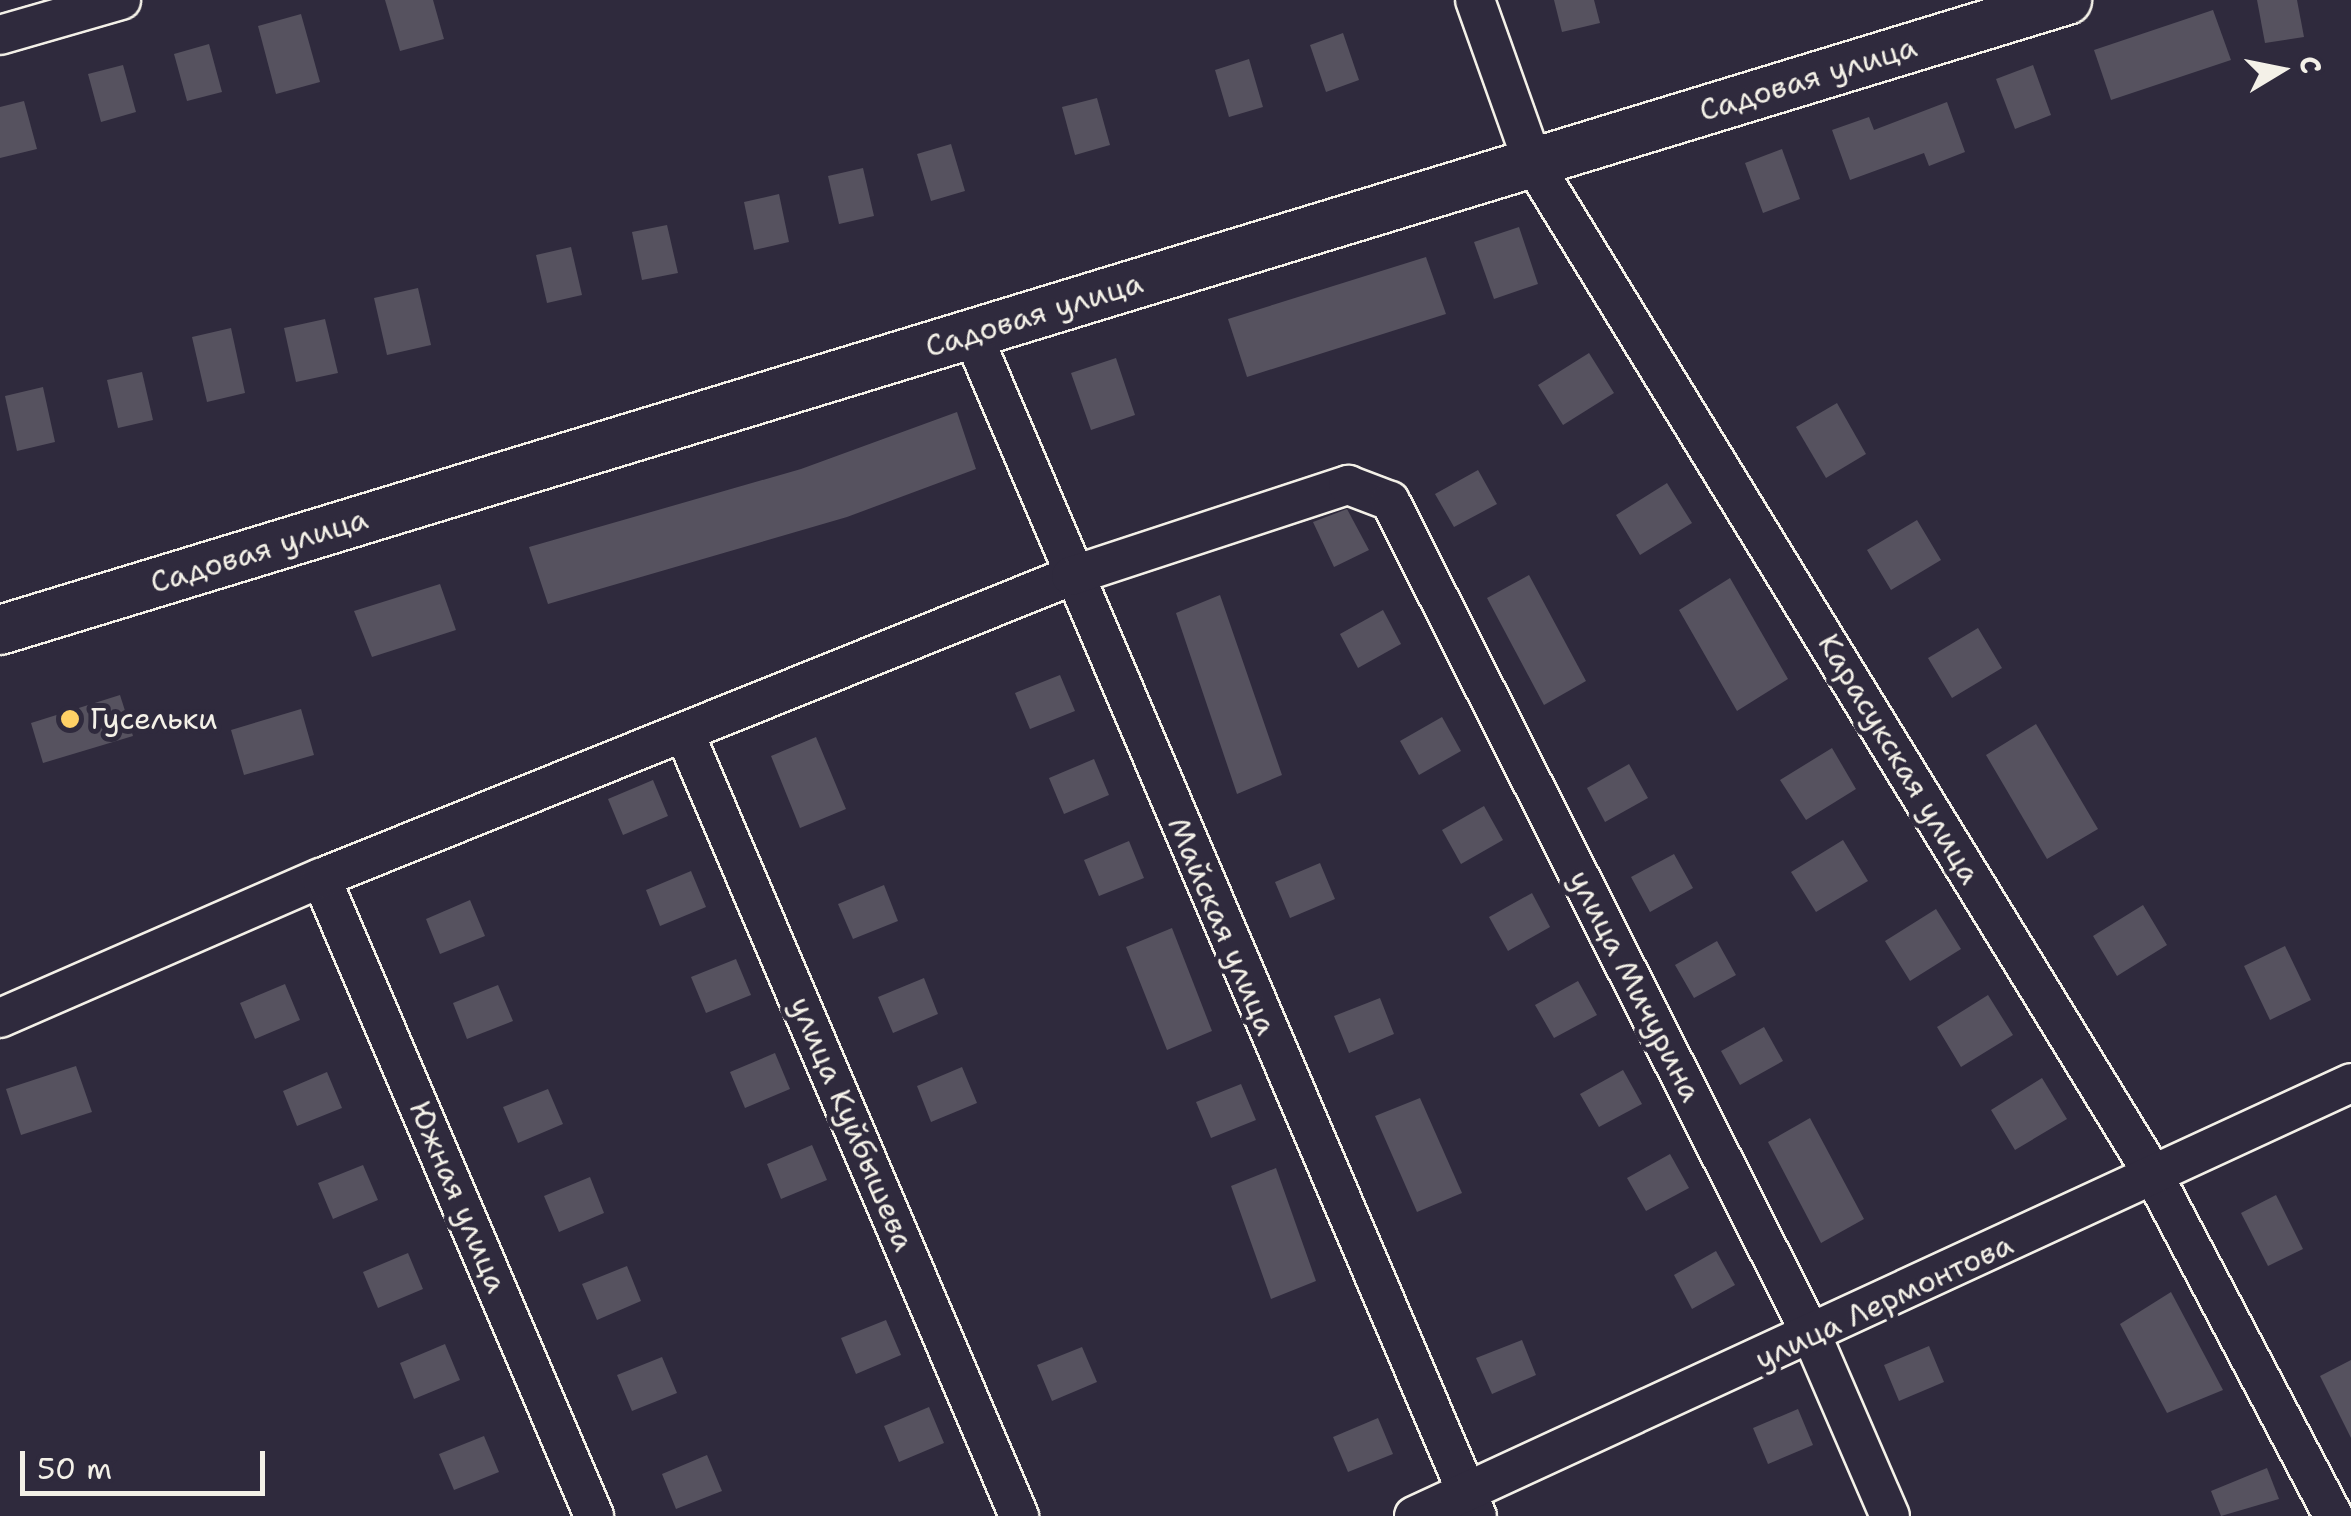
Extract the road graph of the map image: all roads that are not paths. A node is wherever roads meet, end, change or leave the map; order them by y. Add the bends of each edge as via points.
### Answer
1 (121, 0) edge
2 (1475, 0) edge
3 (2067, 0) edge
4 (0, 35) edge
5 (1534, 163) junction
6 (972, 334) junction
7 (1071, 576) junction
8 (0, 630) edge
9 (684, 732) junction
10 (322, 878) junction
11 (0, 1018) edge
12 (2351, 1083) edge
13 (2154, 1176) junction
14 (1812, 1336) junction
15 (1472, 1504) edge
16 (594, 1516) edge
17 (1020, 1516) edge
18 (1414, 1516) edge
19 (1890, 1516) edge
20 (2333, 1516) edge

1 - 4 street
2 - 5 street, Карасукская улица
3 - 5 street, Садовая улица
5 - 6 street, Садовая улица
5 - 13 street, Карасукская улица
6 - 7 street, Майская улица
6 - 8 street, Садовая улица
7 - 9 street
7 - 14 street, улица Мичурина via 1348,485 1390,500
7 - 15 street, Майская улица
9 - 10 street
9 - 17 street, улица Куйбышева
10 - 11 street
10 - 16 street, Южная улица
12 - 13 street, улица Лермонтова
13 - 14 street, улица Лермонтова
13 - 20 street, Карасукская улица
14 - 15 street, улица Лермонтова
14 - 19 street, улица Мичурина
15 - 18 street, улица Лермонтова

